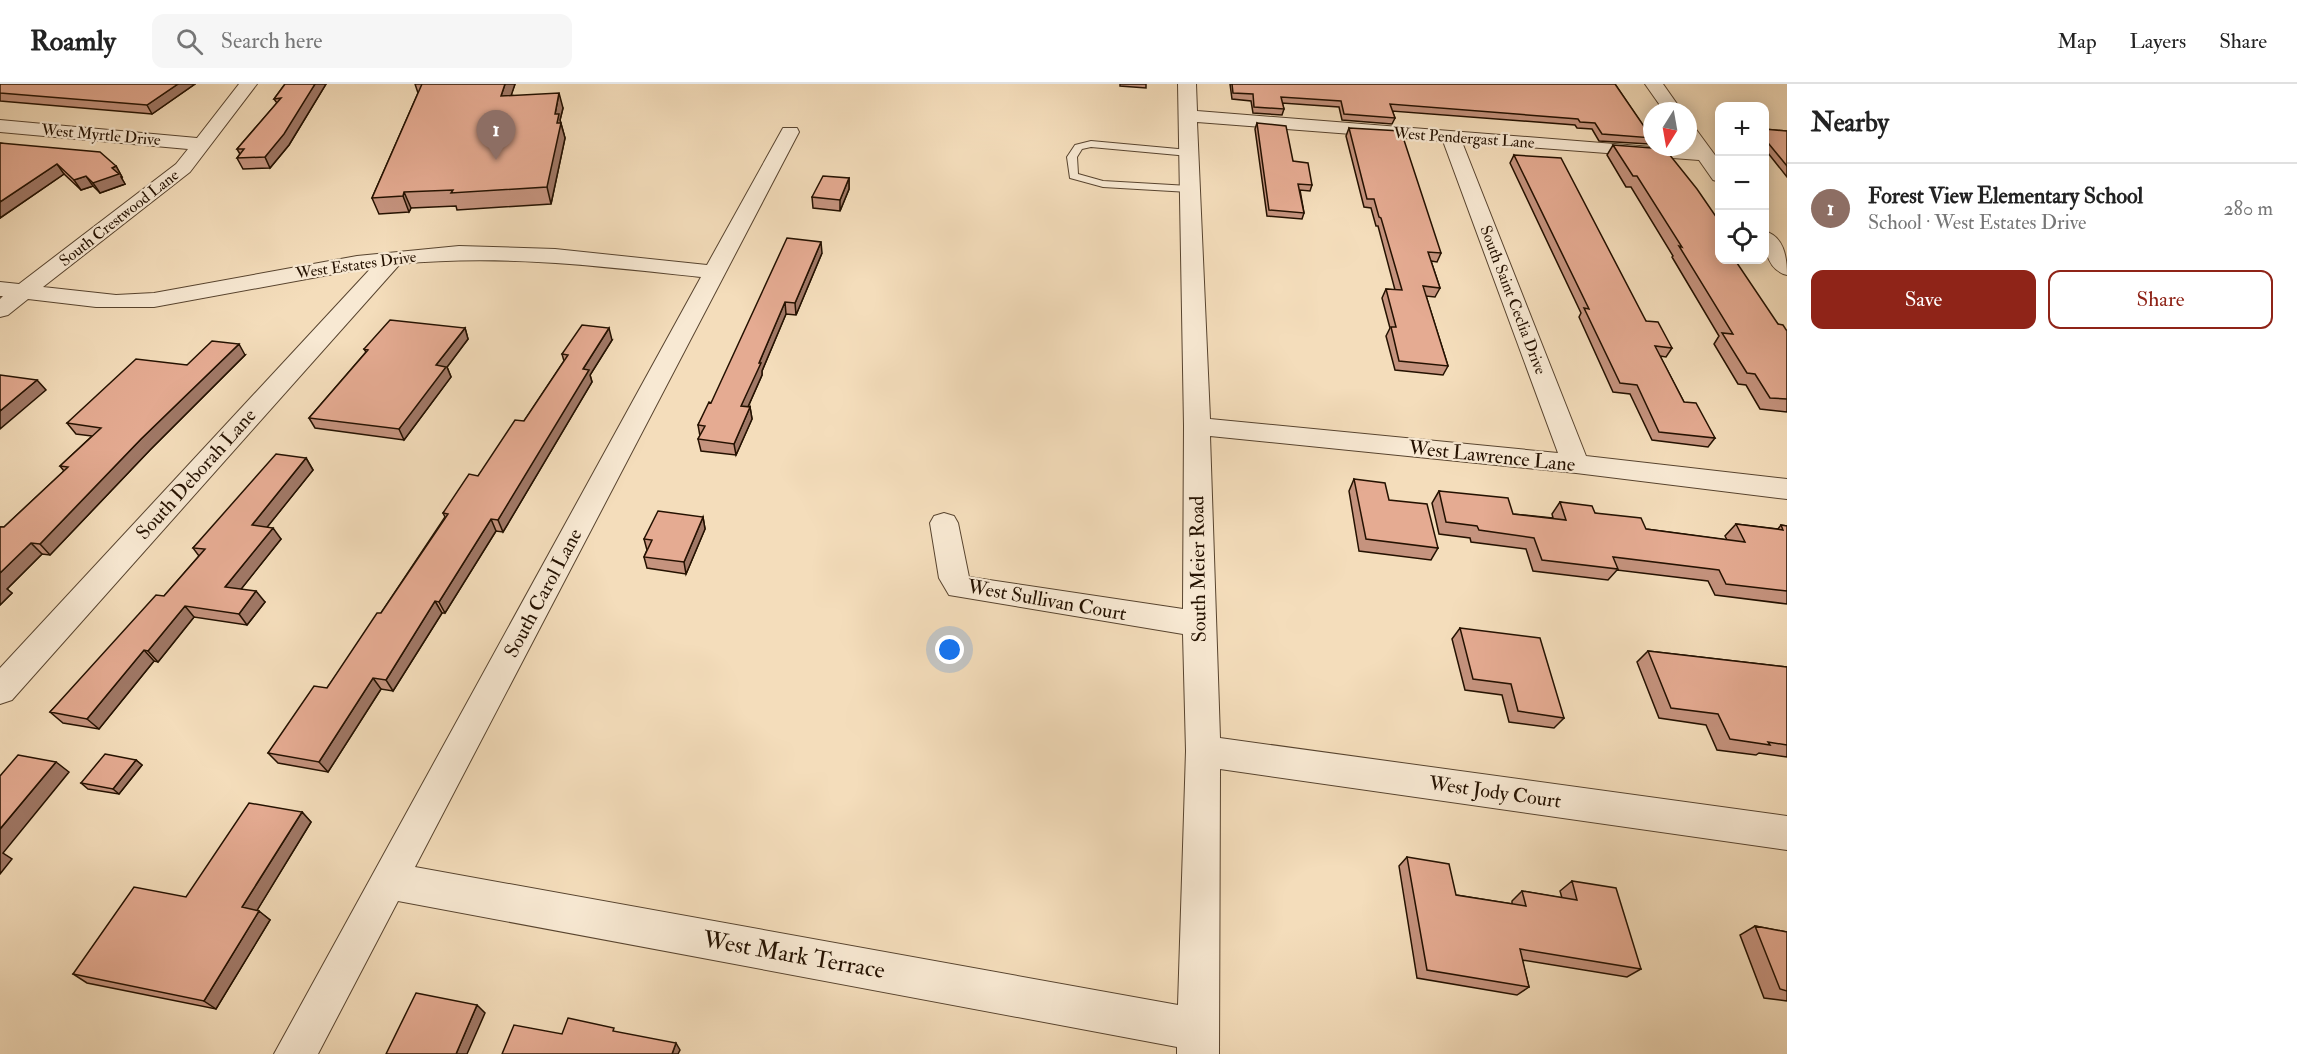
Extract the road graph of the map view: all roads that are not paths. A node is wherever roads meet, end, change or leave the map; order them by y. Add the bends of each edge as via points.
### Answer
1 (248, 84) edge
2 (1187, 84) edge
3 (1654, 84) edge
4 (1667, 102) edge
5 (1188, 116) junction
6 (0, 126) edge
7 (790, 132) dead end
8 (1451, 137) junction
9 (201, 144) junction
10 (1697, 145) edge
11 (1189, 153) junction
12 (1704, 155) junction
13 (1715, 170) edge
14 (1189, 189) junction
15 (1769, 244) edge
16 (393, 258) junction
17 (1787, 268) edge
18 (713, 272) junction
19 (0, 289) edge
20 (25, 291) junction
21 (0, 310) edge
22 (1197, 426) junction
23 (1576, 464) junction
24 (1787, 489) edge
25 (944, 523) dead end
26 (1198, 624) junction
27 (0, 690) edge
28 (1203, 751) junction
29 (1787, 833) edge
30 (390, 881) junction
31 (1198, 1042) edge
32 (295, 1054) edge

1 - 9 street, South Crestwood Lane
2 - 5 street, South Meier Road
3 - 4 street
5 - 8 street, West Pendergast Lane
5 - 11 street, South Meier Road
6 - 9 street, West Myrtle Drive
7 - 18 street, South Carol Lane
8 - 12 street, West Pendergast Lane
8 - 23 street, South Saint Ceclia Drive
9 - 20 street, South Crestwood Lane via 183,168
10 - 12 street
11 - 14 street, South Meier Road
11 - 14 lane via 1091,144 1078,147 1072,157 1073,176 1103,184
12 - 13 street
14 - 22 street, South Meier Road
15 - 17 street
16 - 18 street, West Estates Drive via 534,253
16 - 20 street, West Estates Drive via 152,300 91,300
16 - 27 street, South Deborah Lane
18 - 30 street, South Carol Lane
19 - 20 street, West Estates Drive
20 - 21 street, South Crestwood Lane
22 - 23 street, West Lawrence Lane
22 - 26 street, South Meier Road
23 - 24 street, West Lawrence Lane
25 - 26 street, West Sullivan Court via 954,578 960,587
26 - 28 street, South Meier Road
28 - 29 street, West Jody Court
28 - 31 street, South Meier Road
30 - 31 street, West Mark Terrace
30 - 32 street, South Carol Lane

